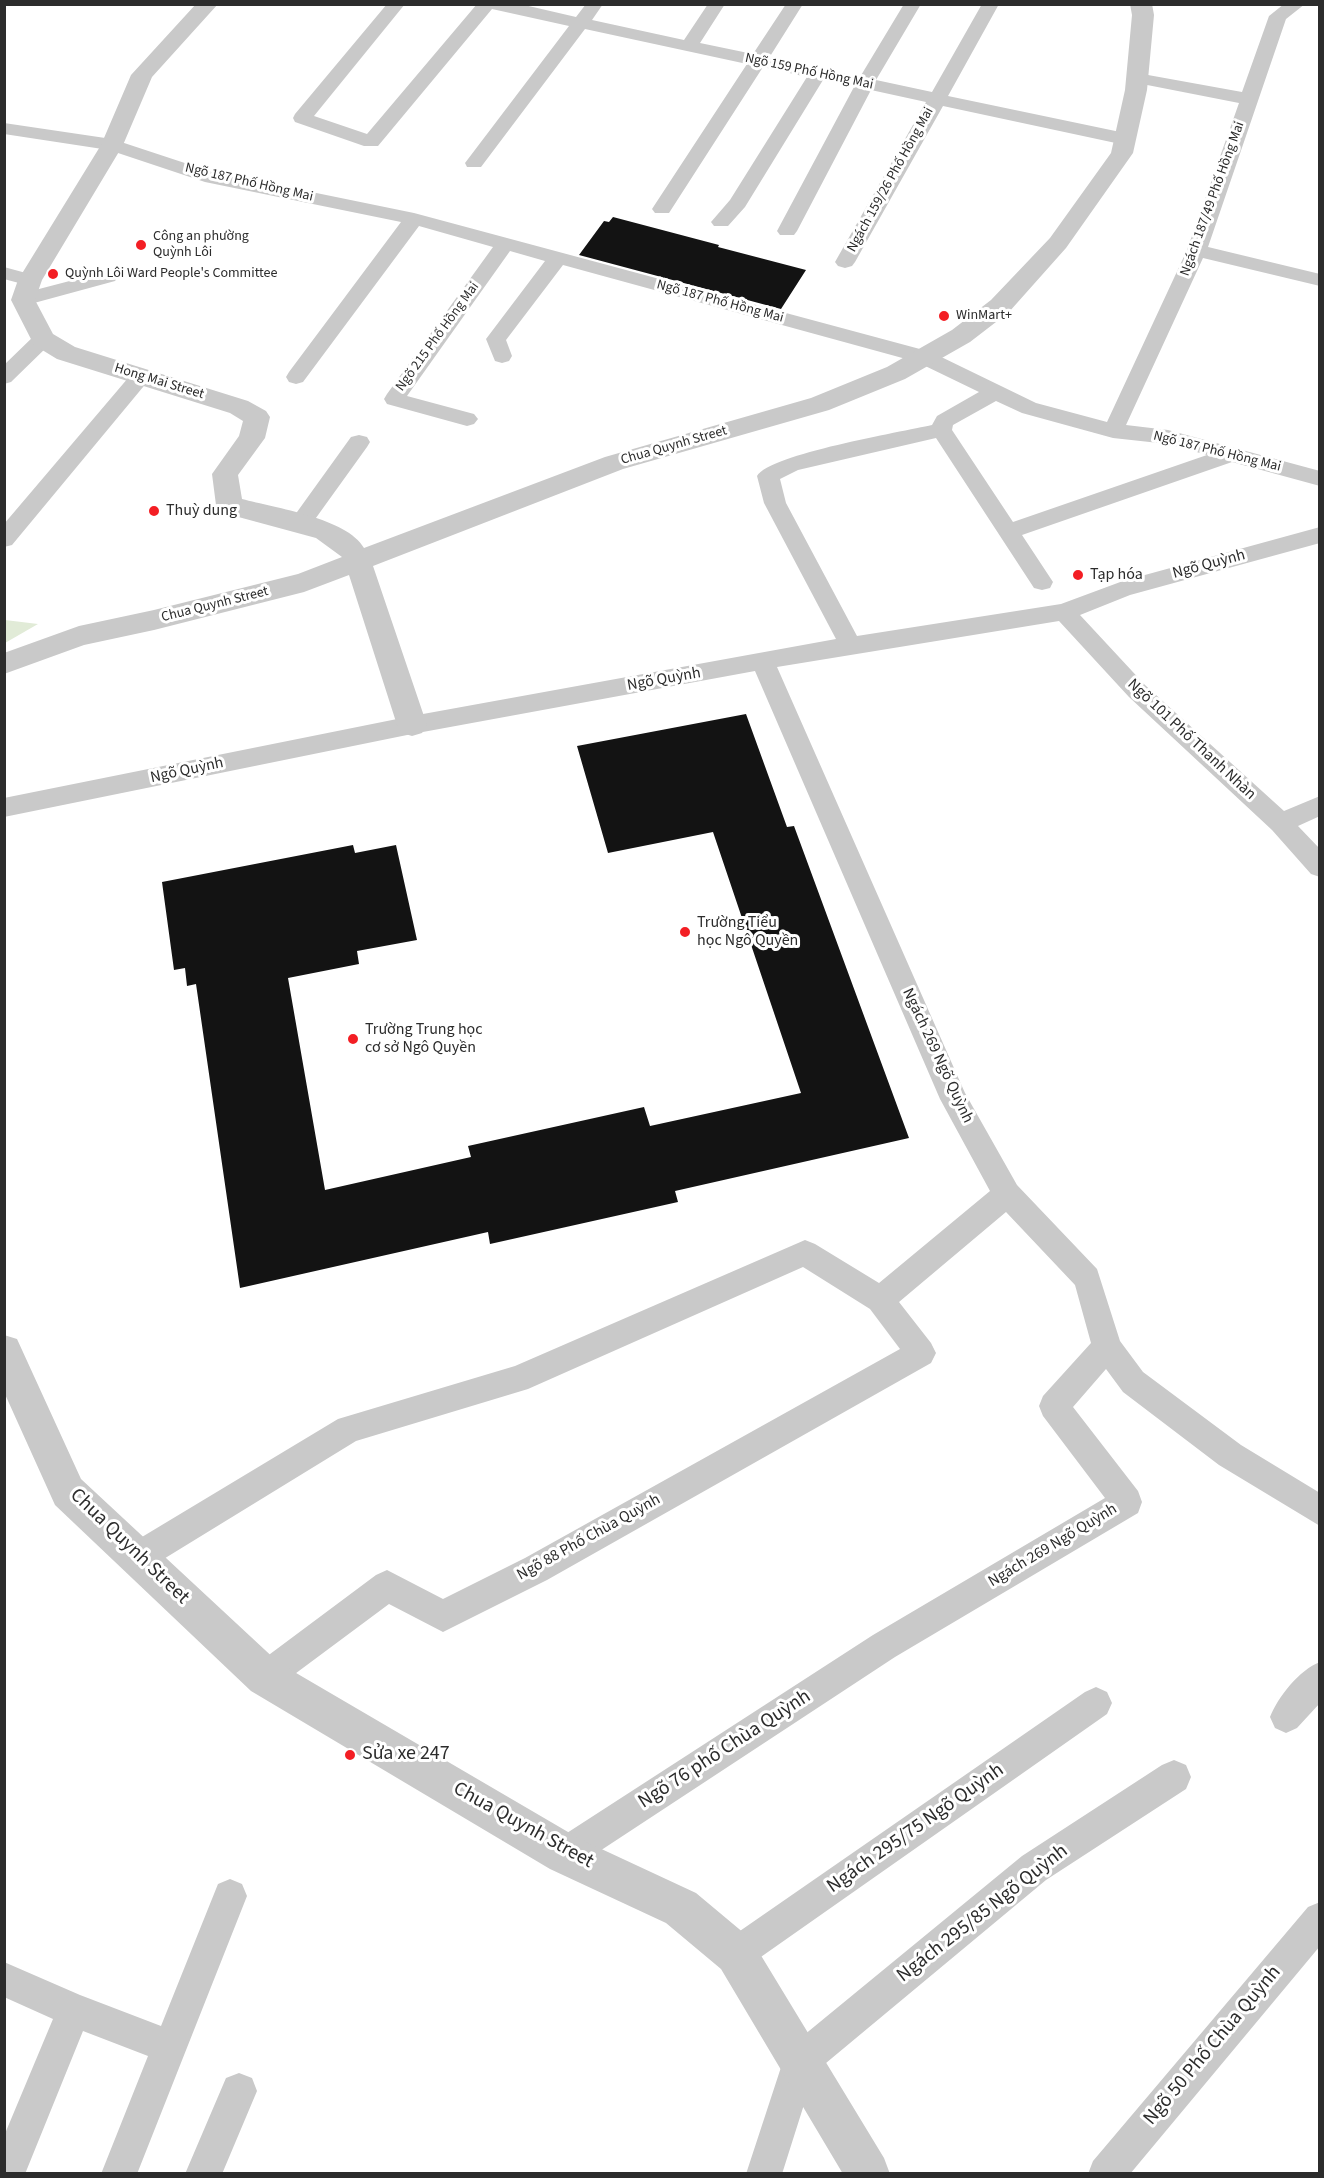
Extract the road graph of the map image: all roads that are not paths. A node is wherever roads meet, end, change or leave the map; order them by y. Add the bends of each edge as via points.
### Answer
1 (208, 4) edge
2 (397, 4) edge
3 (487, 4) edge
4 (493, 4) edge
5 (595, 4) edge
6 (717, 4) edge
7 (795, 4) edge
8 (913, 4) edge
9 (991, 4) edge
10 (1141, 4) edge
11 (1297, 4) edge
12 (580, 23) junction
13 (689, 46) junction
14 (758, 61) junction
15 (818, 74) junction
16 (1137, 78) junction
17 (865, 84) junction
18 (936, 99) junction
19 (1249, 99) junction
20 (4, 128) edge
21 (1125, 139) junction
22 (112, 145) junction
23 (474, 162) dead end
24 (662, 209) dead end
25 (414, 219) junction
26 (721, 222) dead end
27 (787, 231) dead end
28 (505, 244) junction
29 (1197, 250) junction
30 (558, 258) junction
31 (845, 262) dead end
32 (4, 273) edge
33 (108, 277) dead end
34 (1320, 280) edge
35 (21, 291) edge
36 (43, 339) junction
37 (502, 356) dead end
38 (924, 357) junction
39 (141, 376) junction
40 (4, 377) edge
41 (296, 377) dead end
42 (995, 392) junction
43 (467, 419) dead end
44 (941, 430) junction
45 (1113, 431) junction
46 (359, 442) dead end
47 (1232, 454) junction
48 (1319, 476) edge
49 (300, 524) junction
50 (1010, 531) junction
51 (1320, 535) edge
52 (4, 539) edge
53 (358, 562) junction
54 (1042, 582) dead end
55 (1064, 612) junction
56 (851, 645) junction
57 (763, 662) junction
58 (4, 664) edge
59 (412, 725) junction
60 (1320, 805) edge
61 (4, 808) edge
62 (1281, 823) junction
63 (1320, 867) edge
64 (1007, 1194) junction
65 (880, 1300) junction
66 (1107, 1347) junction
67 (4, 1351) edge
68 (1320, 1511) edge
69 (138, 1557) junction
70 (884, 1646) joint
71 (266, 1677) junction
72 (1319, 1681) edge
73 (1096, 1703) dead end
74 (1286, 1717) dead end
75 (1174, 1778) dead end
76 (565, 1854) junction
77 (230, 1896) dead end
78 (1320, 1919) edge
79 (736, 1954) junction
80 (4, 1979) edge
81 (74, 2010) junction
82 (170, 2047) junction
83 (800, 2062) junction
84 (239, 2091) dead end
85 (8, 2174) edge
86 (119, 2174) edge
87 (203, 2174) edge
88 (764, 2174) edge
89 (868, 2174) edge
90 (1106, 2174) edge

1 - 22 street via 142,75
2 - 3 lane via 302,118 371,142
4 - 12 lane, Ngõ 159 Phố Hồng Mai
5 - 12 lane
6 - 13 lane
7 - 14 lane
8 - 17 lane
9 - 18 lane, Ngách 159/26 Phố Hồng Mai
10 - 16 street, Chua Quynh Street
11 - 19 lane, Ngách 187/49 Phố Hồng Mai via 1278,16
12 - 13 lane, Ngõ 159 Phố Hồng Mai
12 - 23 lane
13 - 14 lane, Ngõ 159 Phố Hồng Mai
14 - 15 lane, Ngõ 159 Phố Hồng Mai
14 - 24 lane
15 - 17 lane, Ngõ 159 Phố Hồng Mai
15 - 26 lane via 738,203
16 - 19 lane
16 - 21 street, Chua Quynh Street
17 - 18 lane, Ngõ 159 Phố Hồng Mai
17 - 27 lane
18 - 21 lane, Ngõ 159 Phố Hồng Mai
18 - 31 lane, Ngách 159/26 Phố Hồng Mai
19 - 29 lane, Ngách 187/49 Phố Hồng Mai
20 - 22 lane, Ngõ 187 Phố Hồng Mai
21 - 38 street, Chua Quynh Street via 1122,153 1059,243 1000,306 961,336
22 - 25 lane, Ngõ 187 Phố Hồng Mai via 205,176
22 - 35 street
25 - 28 lane, Ngõ 187 Phố Hồng Mai
25 - 41 lane
28 - 30 lane, Ngõ 187 Phố Hồng Mai
28 - 43 lane, Ngõ 215 Phố Hồng Mai via 394,399
29 - 34 lane
29 - 45 lane, Ngách 187/49 Phố Hồng Mai
30 - 37 lane via 495,339
30 - 38 lane, Ngõ 187 Phố Hồng Mai
32 - 35 lane
33 - 35 lane
35 - 36 street
36 - 39 street, Hong Mai Street via 66,353
36 - 40 lane
38 - 42 lane, Ngõ 187 Phố Hồng Mai
38 - 53 street, Chua Quynh Street via 896,374 820,404 614,463
39 - 49 street, Hong Mai Street via 239,407 257,417 252,438 225,474 229,505
39 - 52 lane
42 - 44 lane via 944,421
42 - 45 lane, Ngõ 187 Phố Hồng Mai via 1029,408
44 - 50 lane
44 - 56 lane via 792,464 768,477 775,503
45 - 47 lane, Ngõ 187 Phố Hồng Mai via 1168,436
46 - 49 lane
47 - 48 lane, Ngõ 187 Phố Hồng Mai
47 - 50 lane
49 - 53 street, Hong Mai Street via 325,531 350,547
50 - 54 lane
51 - 55 lane, Ngõ Quỳnh via 1123,589
53 - 58 street, Chua Quynh Street via 304,582 79,636
53 - 59 street, Hong Mai Street
55 - 56 lane, Ngõ Quỳnh
55 - 62 lane, Ngõ 101 Phố Thanh Nhàn via 1137,691
56 - 57 lane, Ngõ Quỳnh
57 - 59 lane, Ngõ Quỳnh
57 - 64 lane, Ngách 269 Ngõ Quỳnh via 954,1099
59 - 61 lane, Ngõ Quỳnh
60 - 62 lane
62 - 63 lane, Ngõ 101 Phố Thanh Nhàn
64 - 65 lane
64 - 66 lane, Ngách 269 Ngõ Quỳnh via 1087,1278
65 - 69 lane via 805,1253 518,1379 349,1429
65 - 71 lane, Ngõ 88 Phố Chùa Quỳnh via 921,1353 536,1569 443,1616 387,1586
66 - 68 lane via 1132,1382 1230,1455
66 - 70 lane, Ngách 269 Ngõ Quỳnh via 1054,1406 1127,1502
67 - 69 street, Chua Quynh Street via 68,1492
69 - 71 street, Chua Quynh Street
70 - 76 lane, Ngõ 76 phố Chùa Quỳnh
71 - 76 street, Chua Quynh Street
72 - 74 lane
73 - 79 lane, Ngách 295/75 Ngõ Quỳnh
75 - 83 lane, Ngách 295/85 Ngõ Quỳnh via 1034,1868
76 - 79 street, Chua Quynh Street via 681,1908
77 - 82 lane
78 - 90 lane, Ngõ 50 Phố Chùa Quỳnh
79 - 83 street, Chua Quynh Street
80 - 81 lane
81 - 82 lane
81 - 85 lane
82 - 86 lane
83 - 88 lane
83 - 89 street, Chua Quynh Street
84 - 87 lane

